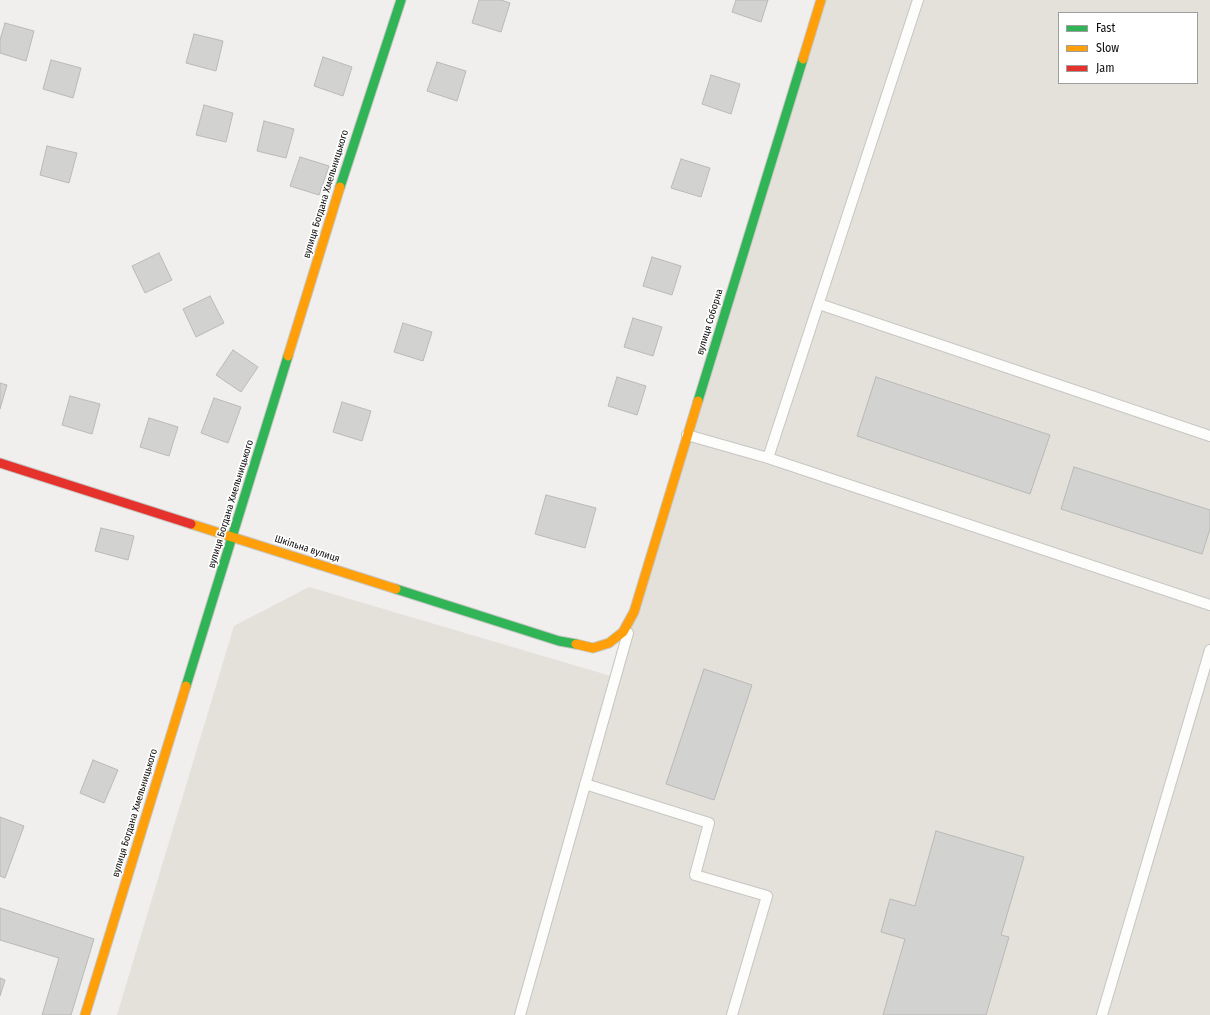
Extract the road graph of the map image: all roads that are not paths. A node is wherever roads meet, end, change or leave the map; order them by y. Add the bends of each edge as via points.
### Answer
1 (401, 0) edge
2 (821, 0) edge
3 (918, 0) edge
4 (819, 304) junction
5 (687, 435) junction
6 (1210, 436) edge
7 (768, 458) junction
8 (0, 463) edge
9 (232, 537) junction
10 (1210, 605) edge
11 (634, 612) junction
12 (609, 644) joint
13 (1210, 650) edge
14 (585, 784) junction
15 (85, 1013) edge
16 (98, 1015) edge
17 (520, 1015) edge
18 (732, 1015) edge
19 (1102, 1015) edge

1 - 9 street, вулиця Богдана Хмельницького via 357,133
2 - 5 street, вулиця Соборна
3 - 4 lane
4 - 6 lane
4 - 7 lane
5 - 7 lane
5 - 11 street, вулиця Соборна
7 - 10 lane
8 - 9 street, Шкільна вулиця
9 - 12 street, Шкільна вулиця via 559,641 593,648
9 - 15 street, вулиця Богдана Хмельницького
11 - 12 street, вулиця Соборна via 623,632
11 - 14 lane
13 - 19 lane
14 - 17 lane
14 - 18 lane via 709,823 695,875 767,896
15 - 16 lane

